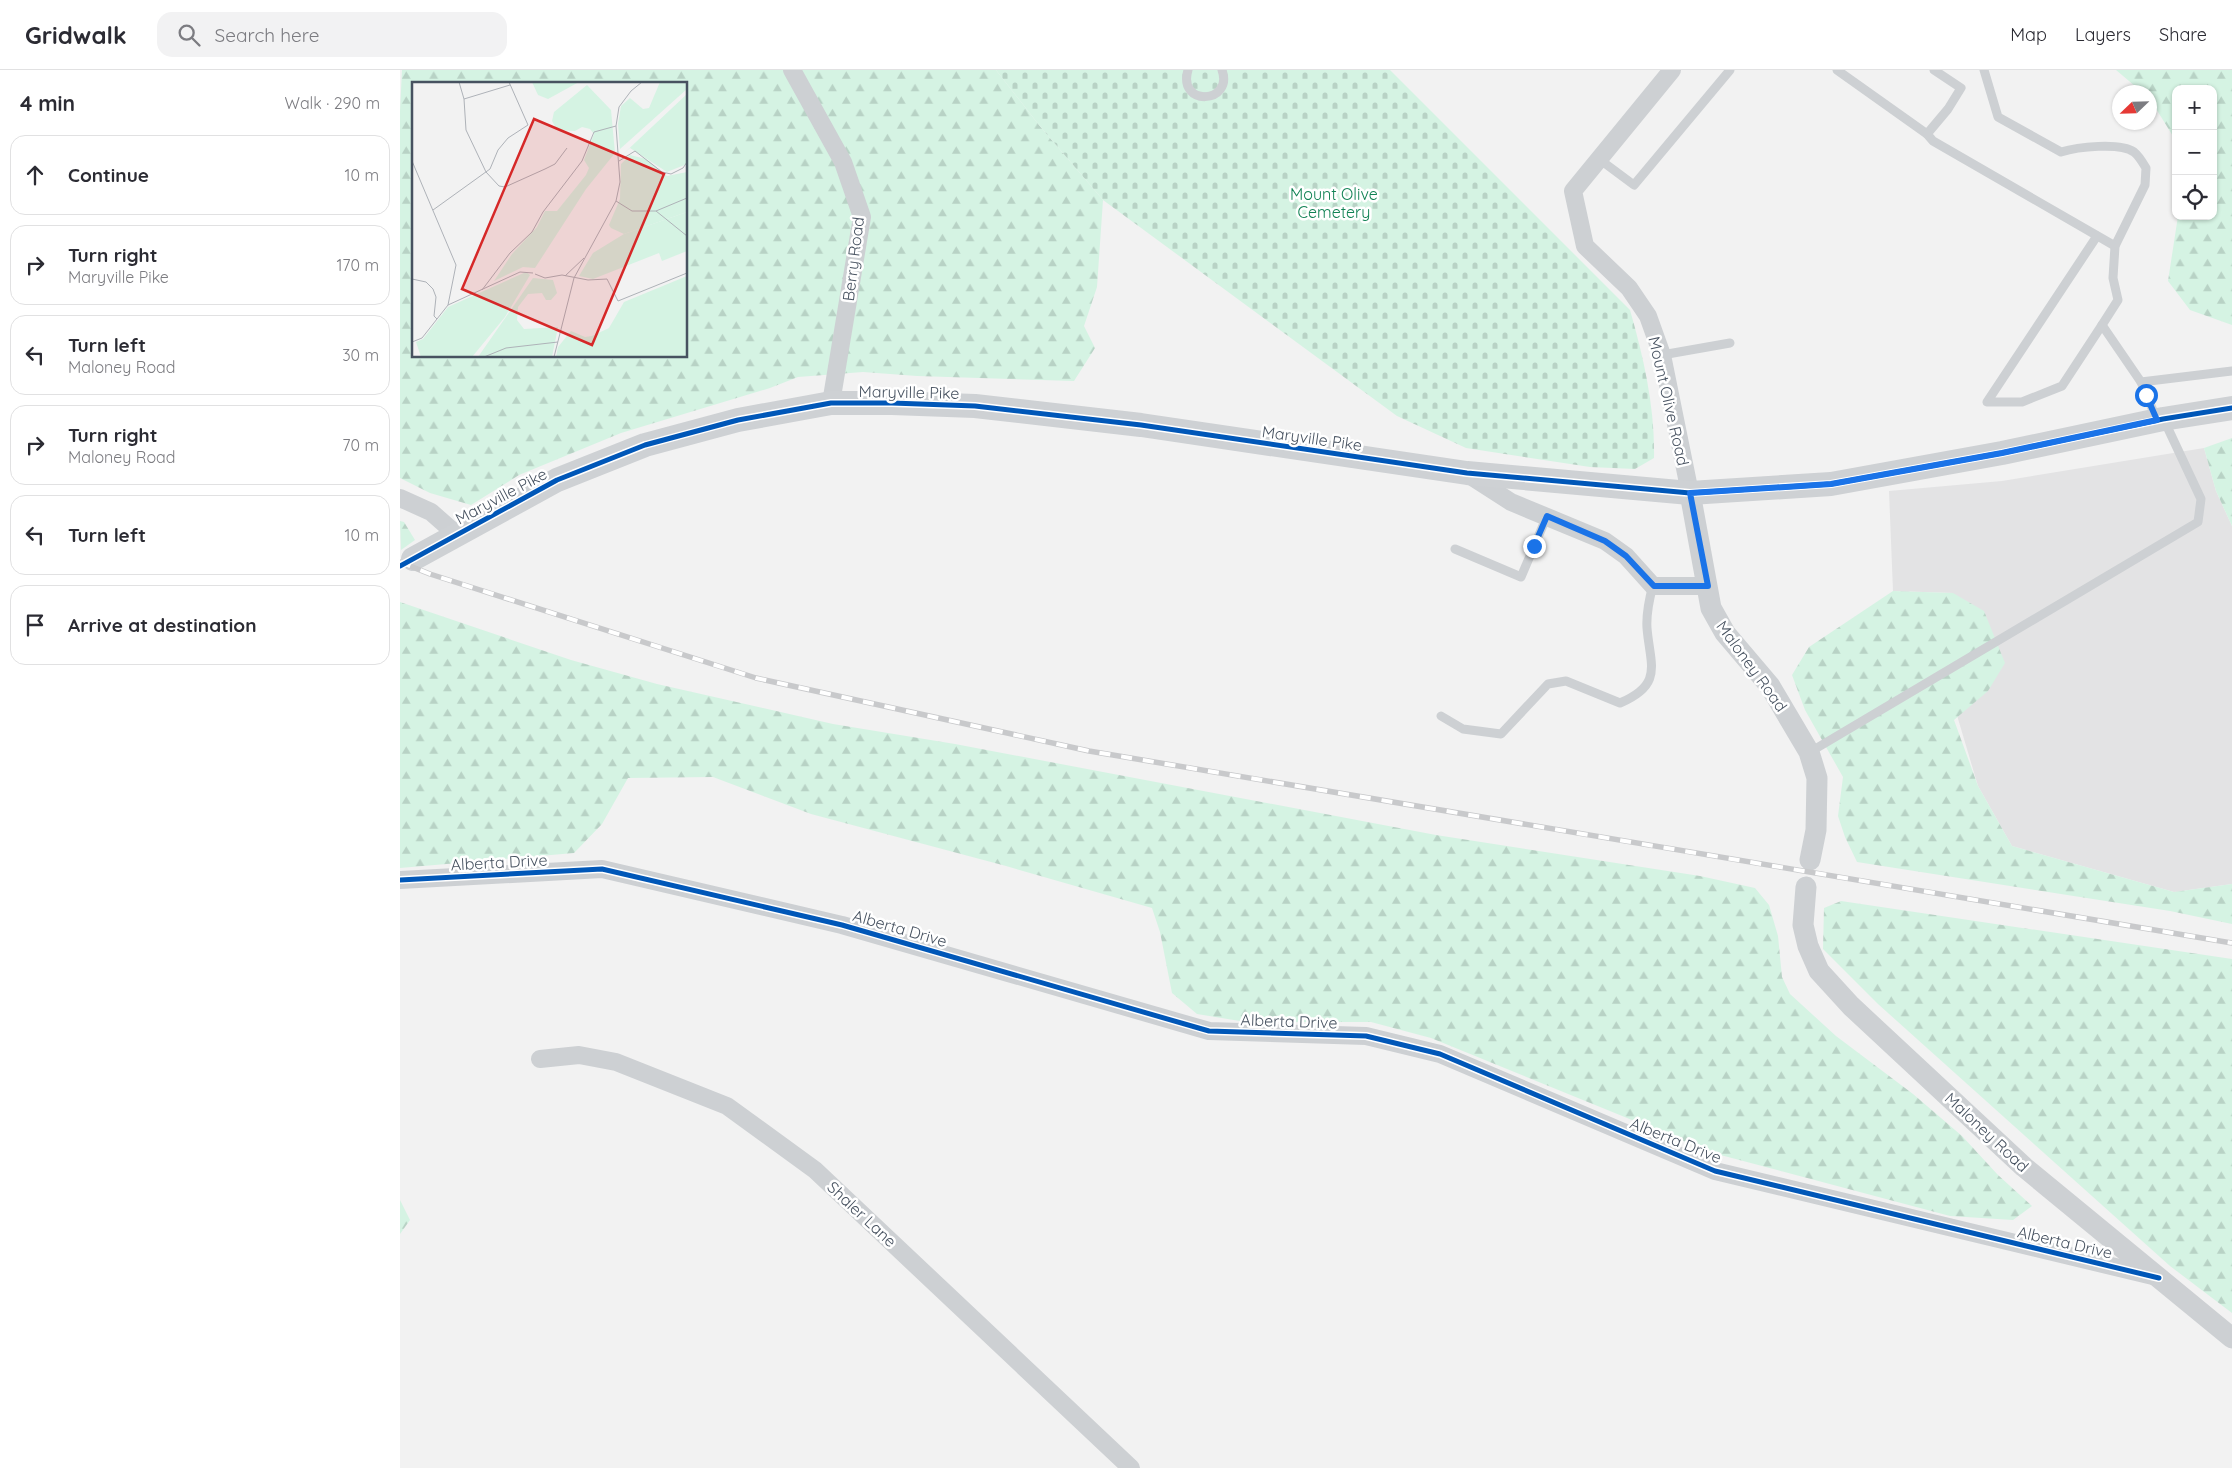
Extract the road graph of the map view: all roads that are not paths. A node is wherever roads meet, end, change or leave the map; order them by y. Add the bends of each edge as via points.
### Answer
1 (792, 70) edge
2 (1188, 70) edge
3 (1222, 70) edge
4 (1672, 70) edge
5 (1730, 70) edge
6 (1837, 70) edge
7 (1934, 70) edge
8 (1984, 70) edge
9 (1927, 134) junction
10 (1599, 159) junction
11 (2097, 236) junction
12 (2115, 246) junction
13 (2102, 325) junction
14 (1730, 343) dead end
15 (1662, 355) junction
16 (2232, 371) edge
17 (2141, 382) junction
18 (831, 403) junction
19 (2232, 408) edge
20 (2160, 420) junction
21 (1467, 473) junction
22 (1690, 493) junction
23 (400, 498) edge
24 (1547, 516) junction
25 (456, 534) junction
26 (1455, 549) dead end
27 (413, 559) dead end
28 (1653, 585) junction
29 (1708, 586) junction
30 (1441, 716) dead end
31 (1809, 752) junction
32 (1810, 860) dead end
33 (400, 880) edge
34 (1806, 887) dead end
35 (540, 1059) dead end
36 (2160, 1278) junction
37 (2232, 1338) edge
38 (1131, 1468) edge

1 - 18 street, Berry Road via 843,162 862,216
2 - 3 lane via 1188,88 1204,98 1220,89 1224,77
4 - 10 street, Mount Olive Road
5 - 10 lane via 1634,186
6 - 9 lane
7 - 9 lane via 1961,88
8 - 12 lane via 1998,117 2061,152 2079,147 2113,147 2134,152 2146,168 2145,185
9 - 11 lane via 1932,141
10 - 15 street, Mount Olive Road via 1573,191 1585,246 1629,288 1648,316
11 - 12 lane
11 - 13 lane via 1987,402 2022,402 2062,386
12 - 13 lane via 2113,278 2118,300
13 - 17 lane
14 - 15 lane
15 - 22 street, Mount Olive Road
16 - 17 lane
17 - 20 lane
18 - 21 main road, Maryville Pike via 975,406 1141,425
18 - 25 main road, Maryville Pike via 738,420 645,445 557,480
19 - 20 main road, Maryville Pike
20 - 22 main road, Maryville Pike via 1831,484
20 - 31 lane via 2201,499 2198,522
21 - 22 main road, Maryville Pike
21 - 24 street via 1510,502
22 - 29 street, Maloney Road
23 - 25 street via 431,512
24 - 26 lane via 1521,577
24 - 28 street via 1605,541 1626,556
25 - 27 main road, Maryville Pike
28 - 29 street
28 - 30 lane via 1647,608 1653,667 1649,681 1634,697 1620,703 1566,681 1548,684 1502,734 1463,729
29 - 31 street, Maloney Road via 1712,608 1725,632 1770,686
31 - 32 street, Maloney Road via 1817,778 1816,830
33 - 36 street, Alberta Drive via 602,869 842,925 1209,1030 1366,1036 1440,1054 1715,1171
34 - 36 street, Maloney Road via 1803,925 1818,970 1851,1006 2024,1167
35 - 38 street, Shaler Lane via 580,1055 616,1062 727,1106 815,1170
36 - 37 street, Maloney Road

